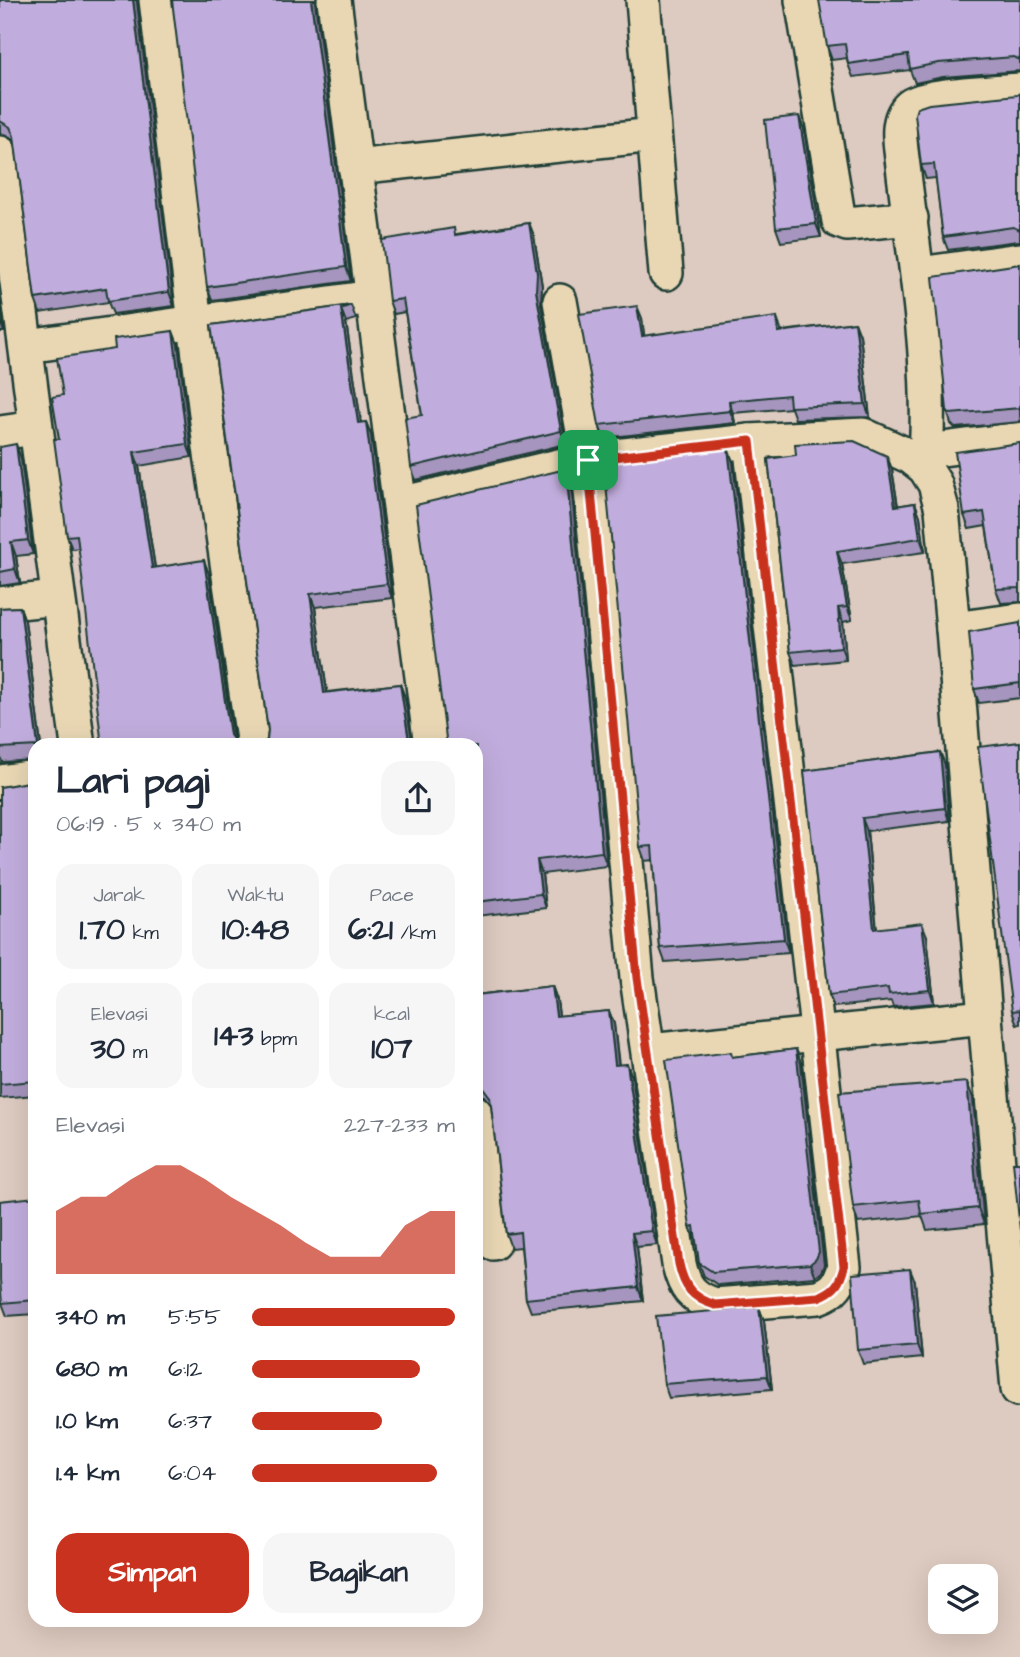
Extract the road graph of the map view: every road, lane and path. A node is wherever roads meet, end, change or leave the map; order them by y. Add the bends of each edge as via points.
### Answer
1 (156, 0) edge
2 (334, 0) edge
3 (643, 0) edge
4 (802, 0) edge
5 (1020, 90) edge
6 (654, 135) junction
7 (0, 153) edge
8 (355, 167) junction
9 (911, 218) junction
10 (1020, 260) edge
11 (7, 267) edge
12 (666, 273) dead end
13 (919, 274) junction
14 (372, 297) junction
15 (559, 301) dead end
16 (197, 324) junction
17 (27, 346) junction
18 (35, 428) junction
19 (0, 433) edge
20 (1020, 439) edge
21 (750, 441) junction
22 (588, 460) junction
23 (926, 460) junction
24 (400, 504) junction
25 (57, 598) junction
26 (0, 604) edge
27 (1020, 620) edge
28 (953, 629) junction
29 (77, 738) edge
30 (253, 738) edge
31 (430, 738) edge
32 (28, 778) edge
33 (0, 782) edge
34 (985, 1017) junction
35 (818, 1034) junction
36 (649, 1051) junction
37 (483, 1163) edge
38 (494, 1242) dead end
39 (1018, 1389) edge

1 - 16 street
2 - 8 street
3 - 6 street
4 - 9 street via 838,219 847,224
5 - 9 street via 928,99 908,107 899,128
6 - 8 street
6 - 12 street
7 - 11 street
8 - 14 street
9 - 13 street
10 - 13 street
11 - 17 street
13 - 23 street via 928,400
14 - 16 street
14 - 24 street
15 - 22 street
16 - 17 street
16 - 30 street via 210,447
17 - 18 street
18 - 19 street
18 - 25 street
20 - 23 street
21 - 22 street
21 - 23 street via 863,435
21 - 35 street
22 - 24 street
22 - 36 street via 637,978
23 - 28 street via 942,509
24 - 31 street
25 - 26 street
25 - 29 street
27 - 28 street
28 - 34 street
32 - 33 street
34 - 35 street
34 - 39 street
35 - 36 street
35 - 36 street via 844,1267 840,1283 830,1293 806,1300 715,1305 684,1286
37 - 38 street

